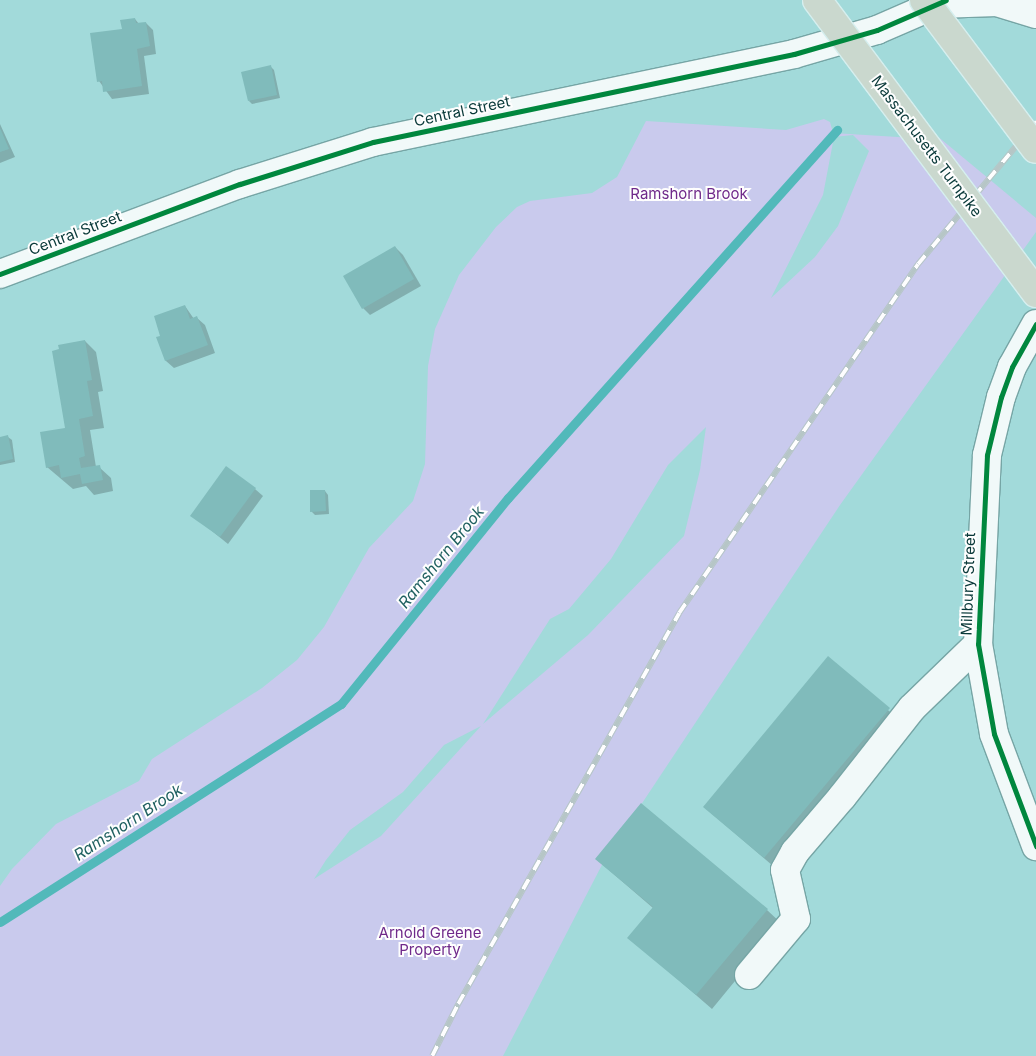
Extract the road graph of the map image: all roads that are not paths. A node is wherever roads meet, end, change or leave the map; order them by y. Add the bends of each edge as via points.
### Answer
1 (817, 0) edge
2 (936, 1) edge
3 (1036, 14) edge
4 (1036, 149) edge
5 (0, 274) edge
6 (1036, 293) edge
7 (1036, 324) edge
8 (978, 644) junction
9 (1036, 846) edge
10 (749, 976) dead end

1 - 6 highway, Massachusetts Turnpike, bridge
2 - 3 street, Central Street via 997,2
2 - 4 highway, bridge
2 - 5 street, Central Street via 877,30 794,54 373,142 240,184
7 - 8 street, Millbury Street via 1012,367 987,456
8 - 9 street, Millbury Street via 994,734
8 - 10 street via 912,708 795,852 785,870 796,919

